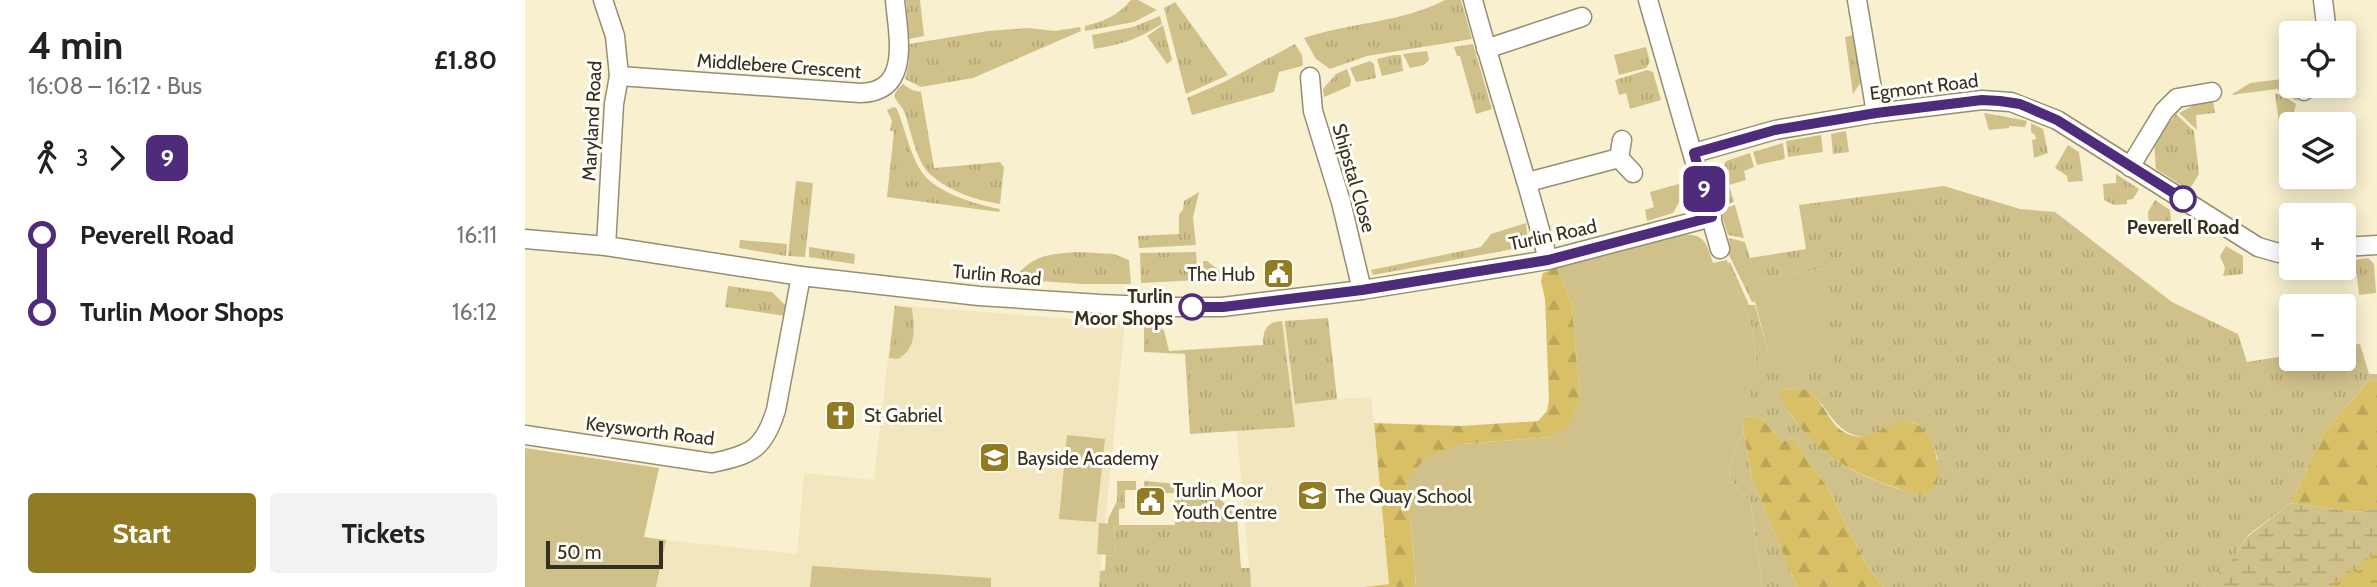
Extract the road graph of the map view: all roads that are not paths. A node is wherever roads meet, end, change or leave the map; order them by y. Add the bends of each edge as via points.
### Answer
1 (603, 0) edge
2 (895, 0) edge
3 (1473, 0) edge
4 (1648, 0) edge
5 (1857, 0) edge
6 (2323, 0) edge
7 (1582, 17) dead end
8 (2326, 21) edge
9 (1486, 49) junction
10 (619, 76) junction
11 (1310, 77) dead end
12 (2212, 92) dead end
13 (1876, 113) junction
14 (1622, 140) dead end
15 (1694, 153) junction
16 (1619, 159) junction
17 (2130, 167) junction
18 (1633, 173) dead end
19 (1528, 182) junction
20 (1712, 217) junction
21 (525, 239) edge
22 (2377, 244) edge
23 (606, 246) junction
24 (2356, 246) edge
25 (1720, 249) dead end
26 (2279, 253) edge
27 (1548, 260) junction
28 (801, 276) junction
29 (1362, 290) junction
30 (525, 435) edge

1 - 10 street, Maryland Road via 615,36
2 - 10 street, Middlebere Crescent via 897,69 879,91
3 - 9 street
4 - 15 street
5 - 13 street
6 - 8 street
7 - 9 street
9 - 19 street
10 - 23 street, Maryland Road
11 - 29 street, Shipstal Close via 1313,111
12 - 17 street via 2177,98 2170,104
13 - 15 street, Egmont Road via 1775,130
13 - 17 street, Egmont Road via 1982,100 2011,102 2057,120
14 - 16 street
15 - 20 street
16 - 18 street
16 - 19 street
17 - 26 street, Egmont Road via 2257,247
19 - 27 street
20 - 25 street
20 - 27 street, Turlin Road
21 - 23 street, Turlin Road
22 - 24 street
23 - 28 street, Turlin Road
27 - 29 street, Turlin Road
28 - 29 street, Turlin Road via 979,296 1172,307 1223,307
28 - 30 street, Keysworth Road via 770,430 757,447 740,457 712,463

